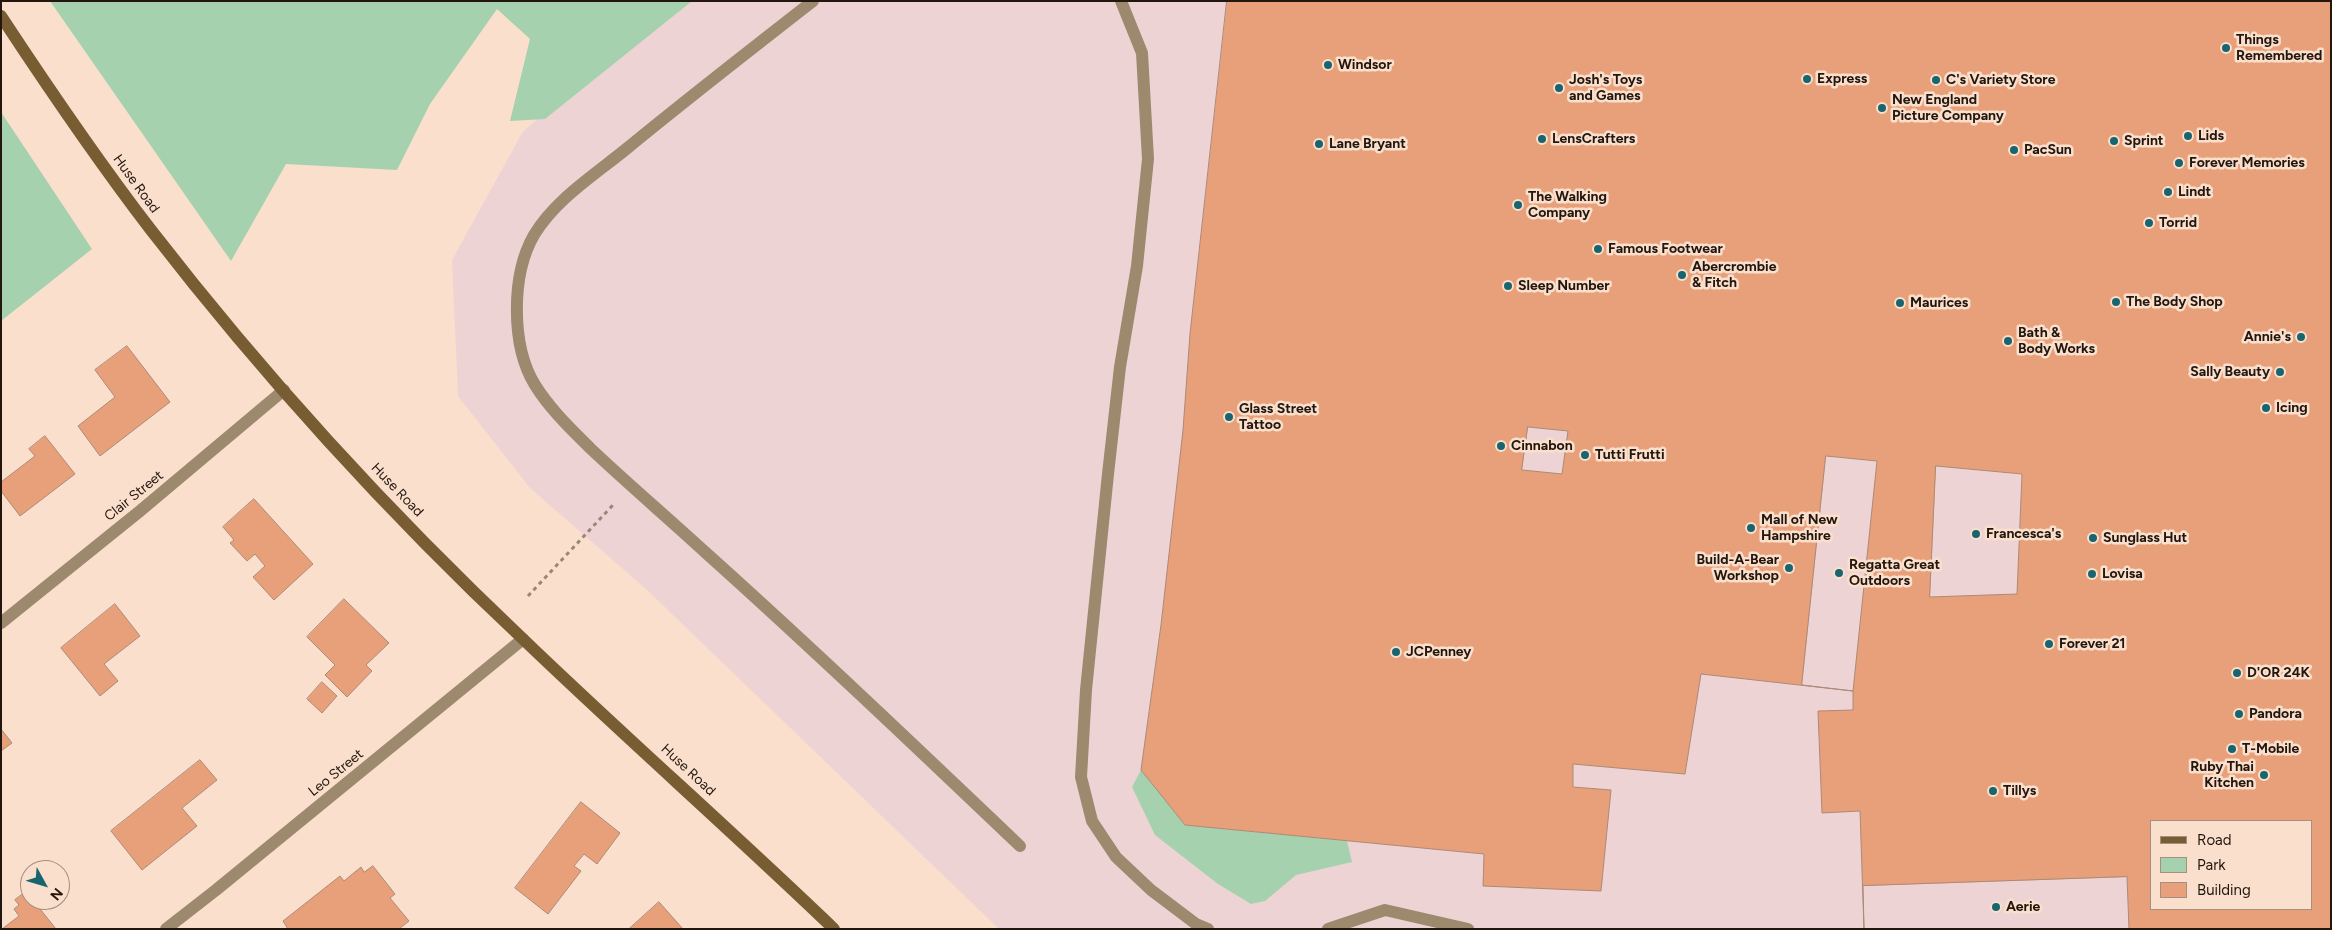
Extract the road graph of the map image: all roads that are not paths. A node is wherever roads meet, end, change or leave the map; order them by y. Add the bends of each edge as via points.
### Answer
1 (813, 1) edge
2 (1121, 1) edge
3 (1, 16) edge
4 (284, 390) junction
5 (1, 623) edge
6 (523, 640) junction
7 (1020, 846) dead end
8 (166, 929) edge
9 (834, 929) edge
10 (1208, 929) edge
11 (1328, 929) edge
12 (1468, 929) edge

1 - 7 street via 551,213 534,236 524,260 517,300 522,354 534,384 556,414 834,669
2 - 10 street via 1142,53 1148,158 1137,266 1120,367 1108,474 1086,690 1081,777 1092,821 1116,857 1151,890 1196,924
3 - 4 street, Huse Road via 52,94 149,228
4 - 5 street, Clair Street
4 - 6 street, Huse Road via 355,469
6 - 8 street, Leo Street
6 - 9 street, Huse Road
11 - 12 street via 1385,910

